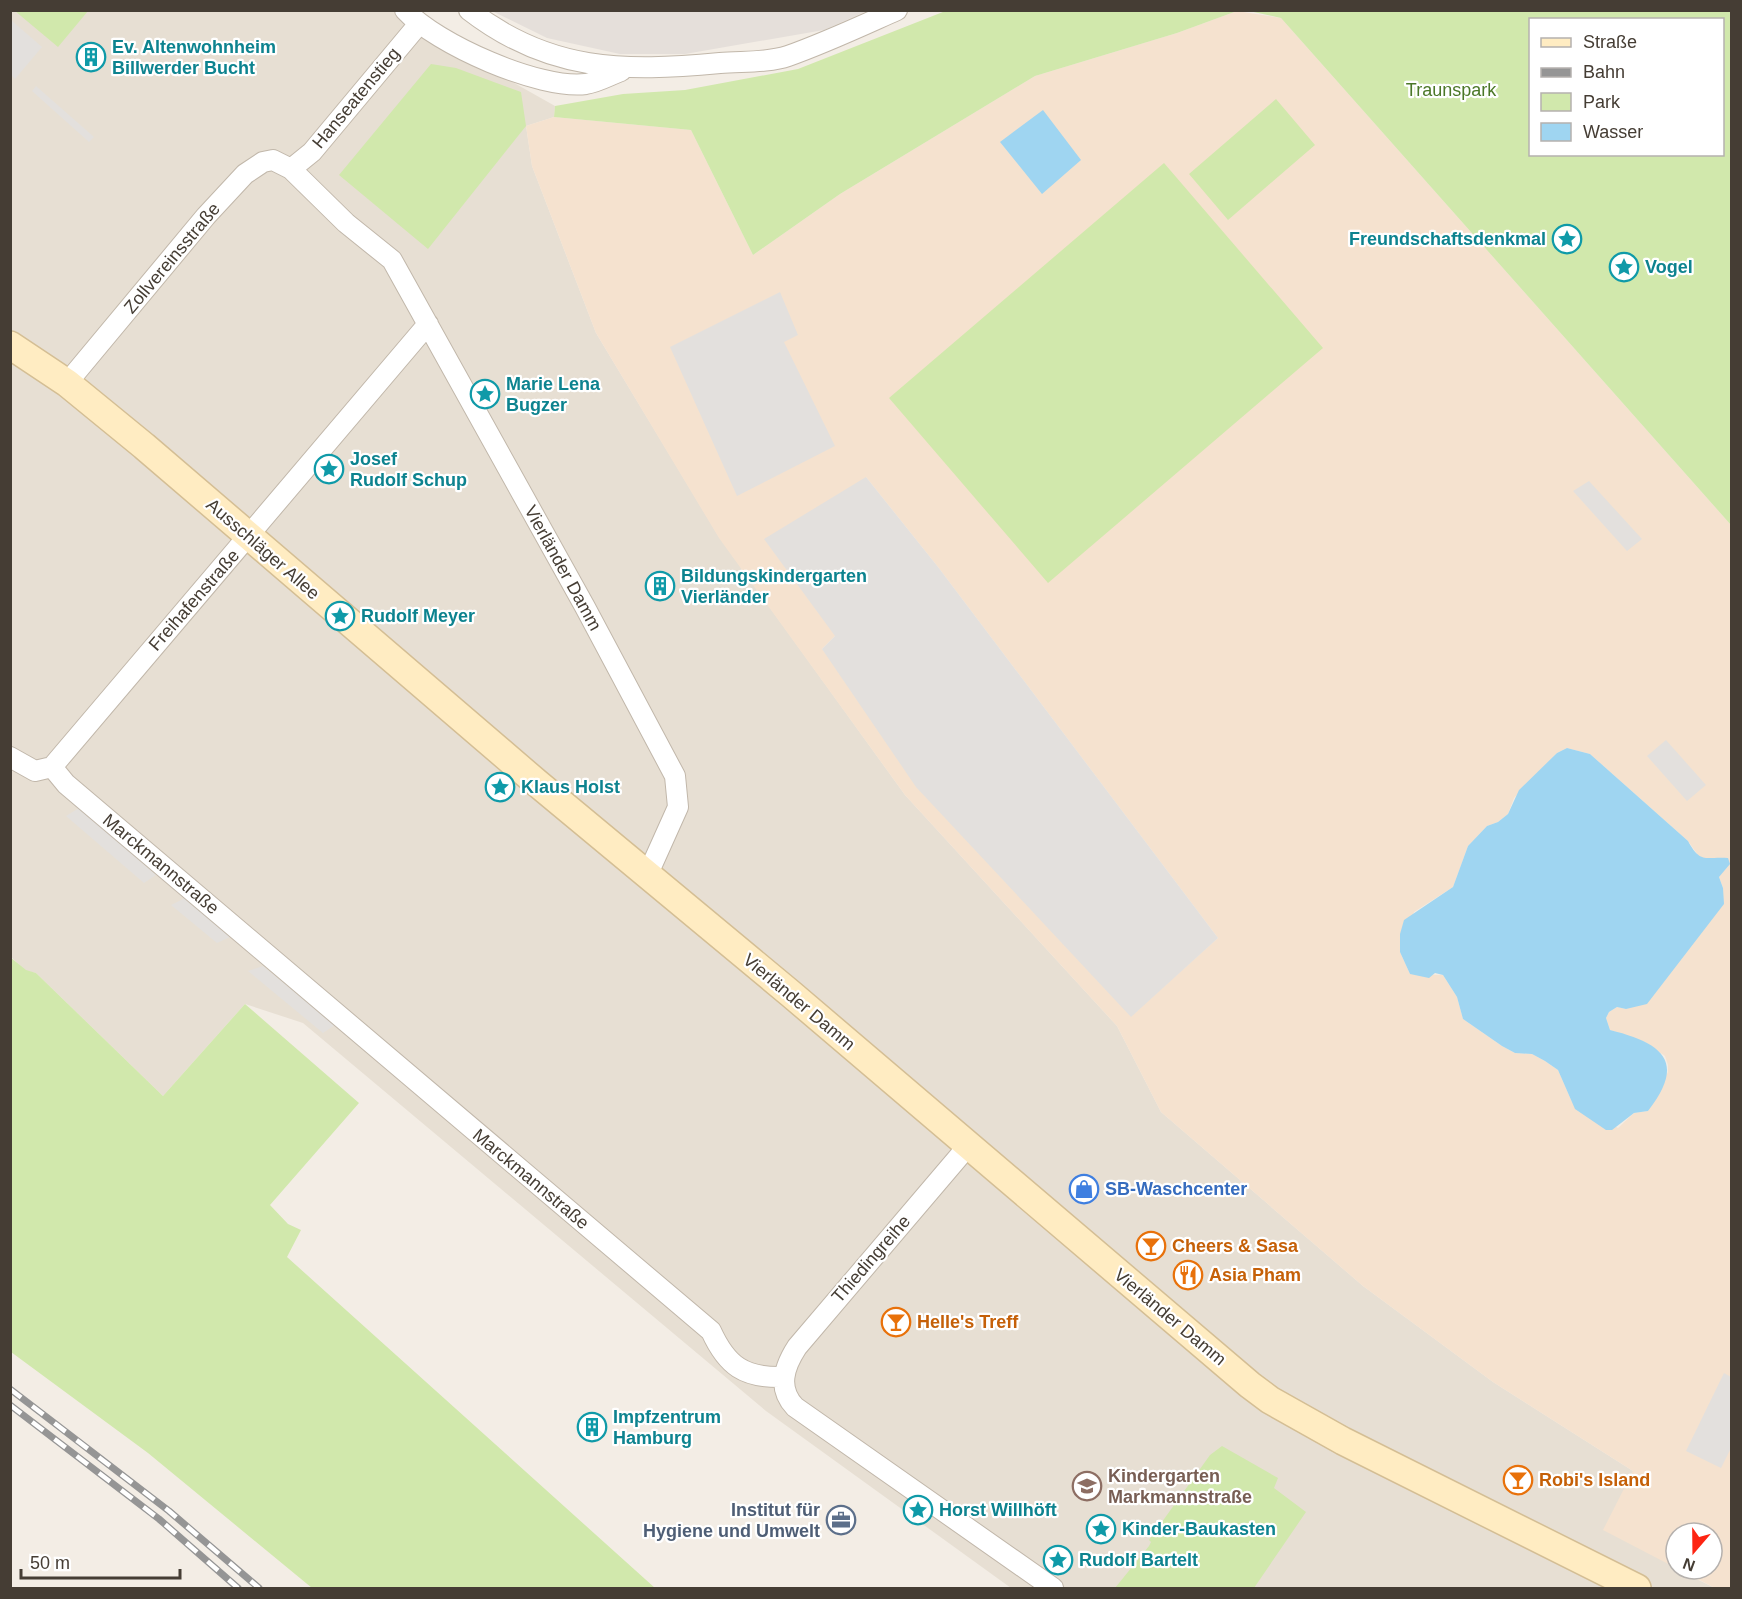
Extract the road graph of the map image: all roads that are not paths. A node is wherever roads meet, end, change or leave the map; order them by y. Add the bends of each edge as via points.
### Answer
1 (469, 10) edge
2 (897, 10) edge
3 (412, 18) edge
4 (625, 69) junction
5 (291, 169) junction
6 (428, 324) junction
7 (10, 345) edge
8 (67, 383) junction
9 (248, 537) junction
10 (10, 757) edge
11 (52, 766) junction
12 (647, 876) junction
13 (968, 1146) junction
14 (783, 1377) junction
15 (1053, 1588) edge
16 (1636, 1588) edge

1 - 4 street via 542,52
2 - 4 street via 785,57
3 - 4 street, Hanseatenstieg via 467,52 536,78 588,84
3 - 5 street, Hanseatenstieg via 312,152
5 - 6 street, Vierländer Damm via 346,223 392,260
5 - 8 street, Zollvereinsstraße via 273,160 245,174
6 - 9 street, Freihafenstraße
6 - 12 street, Vierländer Damm via 675,776 678,807
7 - 8 street, Ausschläger Allee
8 - 9 street, Ausschläger Allee
9 - 11 street, Freihafenstraße
9 - 12 street, Ausschläger Allee
10 - 11 street via 35,771
11 - 14 street, Marckmannstraße via 66,784 711,1331 727,1360 746,1372
12 - 13 street, Vierländer Damm
13 - 14 street, Thiedingreihe via 802,1340
13 - 16 street, Vierländer Damm via 1270,1400 1343,1441
14 - 15 street via 787,1398 795,1407

